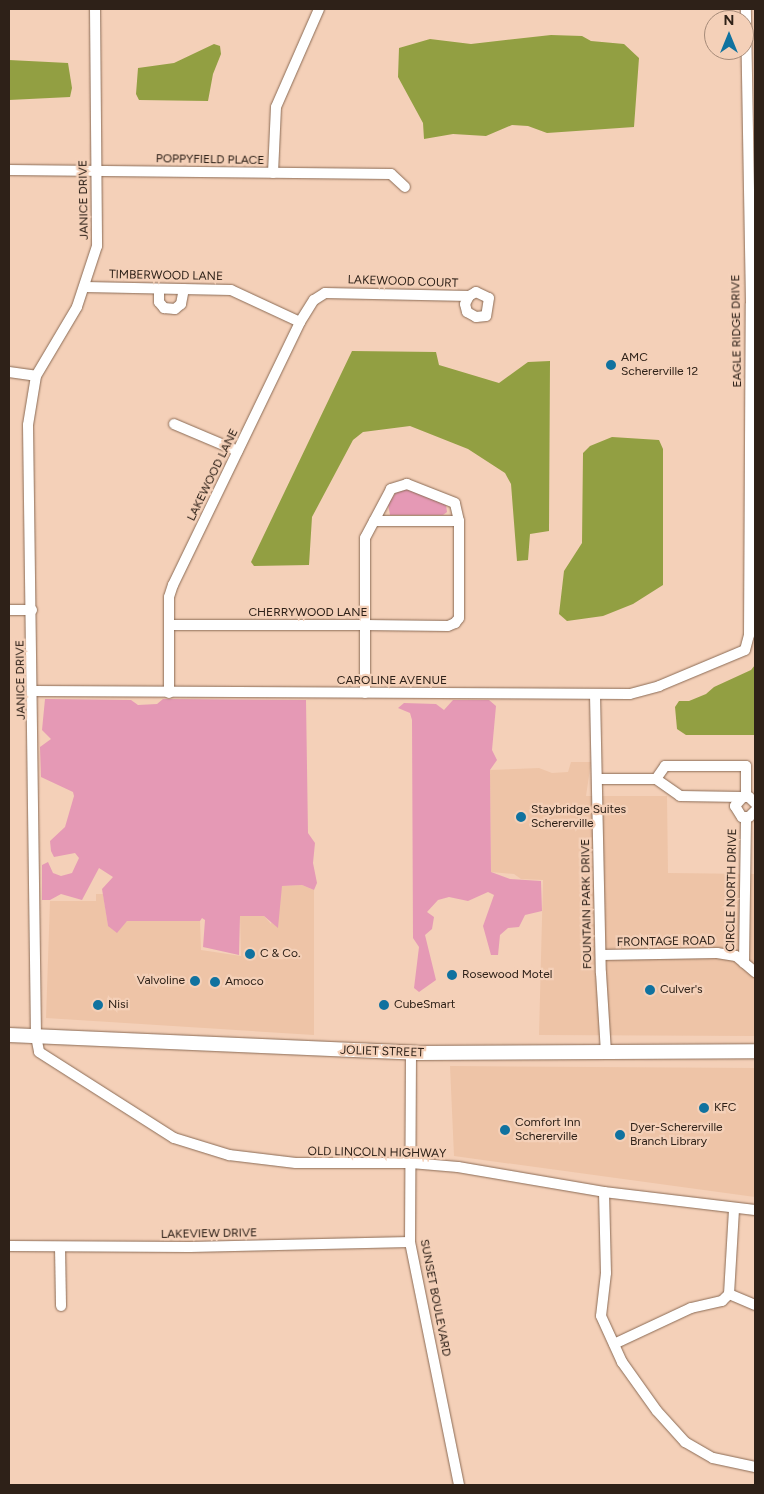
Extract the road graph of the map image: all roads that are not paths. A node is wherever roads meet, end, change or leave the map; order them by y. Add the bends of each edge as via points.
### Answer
1 (95, 9) edge
2 (319, 9) edge
3 (746, 9) edge
4 (9, 170) edge
5 (96, 170) junction
6 (273, 173) junction
7 (405, 187) dead end
8 (751, 237) edge
9 (85, 287) junction
10 (158, 289) junction
11 (184, 289) junction
12 (336, 292) joint
13 (469, 296) dead end
14 (753, 304) edge
15 (300, 322) junction
16 (9, 372) edge
17 (36, 376) junction
18 (174, 424) dead end
19 (238, 451) junction
20 (374, 520) junction
21 (459, 521) junction
22 (752, 554) edge
23 (9, 610) edge
24 (32, 610) junction
25 (169, 625) junction
26 (365, 625) junction
27 (743, 652) joint
28 (34, 691) junction
29 (169, 693) junction
30 (365, 693) junction
31 (596, 695) junction
32 (597, 779) junction
33 (656, 779) junction
34 (744, 797) junction
35 (755, 803) edge
36 (755, 811) edge
37 (746, 817) junction
38 (600, 955) junction
39 (744, 963) junction
40 (755, 972) edge
41 (9, 1035) edge
42 (36, 1036) junction
43 (755, 1051) edge
44 (606, 1052) junction
45 (411, 1053) junction
46 (411, 1164) junction
47 (604, 1192) junction
48 (734, 1209) junction
49 (755, 1210) edge
50 (410, 1242) junction
51 (9, 1246) edge
52 (60, 1247) junction
53 (729, 1294) junction
54 (755, 1305) edge
55 (61, 1306) dead end
56 (614, 1344) junction
57 (755, 1467) edge
58 (459, 1485) edge

1 - 5 street, JANICE DRIVE
2 - 6 street via 276,107
3 - 8 street, EAGLE RIDGE DRIVE
4 - 5 street, POPPYFIELD PLACE
5 - 6 street, POPPYFIELD PLACE
5 - 9 street, JANICE DRIVE via 97,246
6 - 7 street, POPPYFIELD PLACE via 391,174
8 - 14 street, EAGLE RIDGE DRIVE
9 - 10 street, TIMBERWOOD LANE
9 - 17 street, JANICE DRIVE via 77,307
10 - 11 street, TIMBERWOOD LANE
10 - 11 street via 159,302 164,308 175,309 181,304
11 - 15 street, TIMBERWOOD LANE via 230,290
12 - 13 street, LAKEWOOD COURT
12 - 15 street, LAKEWOOD LANE via 325,293 314,300
14 - 22 street, EAGLE RIDGE DRIVE
15 - 19 street, LAKEWOOD LANE
16 - 17 street
17 - 24 street, JANICE DRIVE via 28,425
18 - 19 street
19 - 25 street, LAKEWOOD LANE via 173,585 169,597
20 - 21 street
20 - 21 street via 391,489 407,484 455,503
20 - 26 street via 366,538
21 - 26 street, CHERRYWOOD LANE via 459,618 448,626
22 - 27 street, EAGLE RIDGE DRIVE via 750,634
23 - 24 street
24 - 28 street, JANICE DRIVE
25 - 26 street, CHERRYWOOD LANE
25 - 29 street, LAKEWOOD LANE
26 - 30 street
27 - 31 street, CAROLINE AVENUE via 703,664 659,686 630,694
28 - 29 street, CAROLINE AVENUE
28 - 42 street, JANICE DRIVE
29 - 30 street, CAROLINE AVENUE
30 - 31 street, CAROLINE AVENUE
31 - 32 street, FOUNTAIN PARK DRIVE
32 - 33 street
32 - 38 street, FOUNTAIN PARK DRIVE
33 - 34 street via 680,796
33 - 34 street via 665,766 746,766
34 - 35 street
34 - 37 street, CIRCLE NORTH DRIVE via 736,802 736,809
36 - 37 street
37 - 39 street, CIRCLE NORTH DRIVE
38 - 39 street, FRONTAGE ROAD via 717,953 736,956
38 - 44 street, FOUNTAIN PARK DRIVE
39 - 40 street, FRONTAGE ROAD
41 - 42 main road, JOLIET STREET
42 - 45 main road, JOLIET STREET
42 - 46 street, OLD LINCOLN HIGHWAY via 43,1056 174,1138 229,1155 296,1163
43 - 44 main road, JOLIET STREET
44 - 45 main road, JOLIET STREET
45 - 46 street, SUNSET BOULEVARD
46 - 47 street, OLD LINCOLN HIGHWAY via 458,1168
46 - 50 street, SUNSET BOULEVARD
47 - 48 street, OLD LINCOLN HIGHWAY
47 - 56 street via 606,1273 601,1316
48 - 49 street, OLD LINCOLN HIGHWAY
48 - 53 street
50 - 52 street, LAKEVIEW DRIVE
50 - 58 street, SUNSET BOULEVARD
51 - 52 street, LAKEVIEW DRIVE
52 - 55 street
53 - 54 street
53 - 56 street via 722,1301 691,1308
56 - 57 street via 656,1411 685,1442 713,1458

